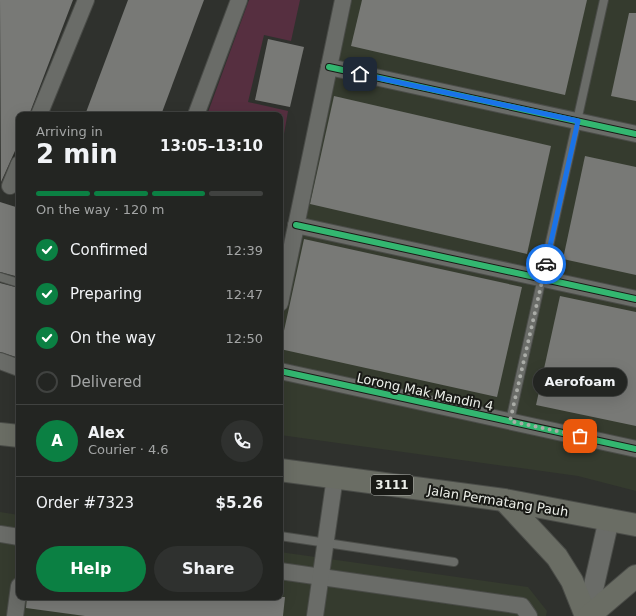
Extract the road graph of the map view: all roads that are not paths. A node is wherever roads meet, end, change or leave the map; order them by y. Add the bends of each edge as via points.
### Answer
1 (86, 0) edge
2 (239, 0) edge
3 (343, 0) edge
4 (604, 0) edge
5 (329, 67) junction
6 (40, 112) edge
7 (197, 112) edge
8 (578, 121) junction
9 (636, 134) edge
10 (16, 171) edge
11 (10, 186) edge
12 (296, 225) junction
13 (0, 276) edge
14 (542, 279) junction
15 (16, 282) edge
16 (283, 288) edge
17 (636, 299) edge
18 (0, 361) edge
19 (16, 367) edge
20 (283, 372) edge
21 (510, 421) junction
22 (0, 434) edge
23 (16, 436) edge
24 (636, 449) edge
25 (283, 470) edge
26 (335, 478) junction
27 (504, 500) junction
28 (608, 519) junction
29 (636, 525) edge
30 (0, 534) edge
31 (283, 536) edge
32 (16, 537) edge
33 (325, 543) junction
34 (454, 562) dead end
35 (283, 571) edge
36 (320, 576) junction
37 (636, 576) edge
38 (17, 600) edge
39 (15, 616) edge
40 (315, 616) edge
41 (529, 616) edge
42 (587, 616) edge

1 - 6 street
2 - 7 street
3 - 5 street
4 - 8 lane
5 - 8 street
5 - 12 street
8 - 9 street
8 - 14 lane
10 - 11 street
12 - 14 street
12 - 16 street
13 - 15 lane
14 - 17 street
14 - 21 lane
18 - 19 street
20 - 21 street, Lorong Mak Mandin 4
21 - 24 street, Lorong Mak Mandin 4
22 - 23 main road
25 - 26 main road, Jalan Permatang Pauh / 3111
26 - 27 main road, Jalan Permatang Pauh / 3111
26 - 33 street
27 - 28 main road, Jalan Permatang Pauh / 3111
27 - 42 main road via 557,557 572,581
28 - 29 main road, Jalan Permatang Pauh / 3111
28 - 42 street
30 - 32 street
31 - 33 lane
33 - 34 lane
33 - 36 street
35 - 36 street
36 - 40 street
36 - 41 street via 522,606
37 - 42 main road
38 - 39 street

